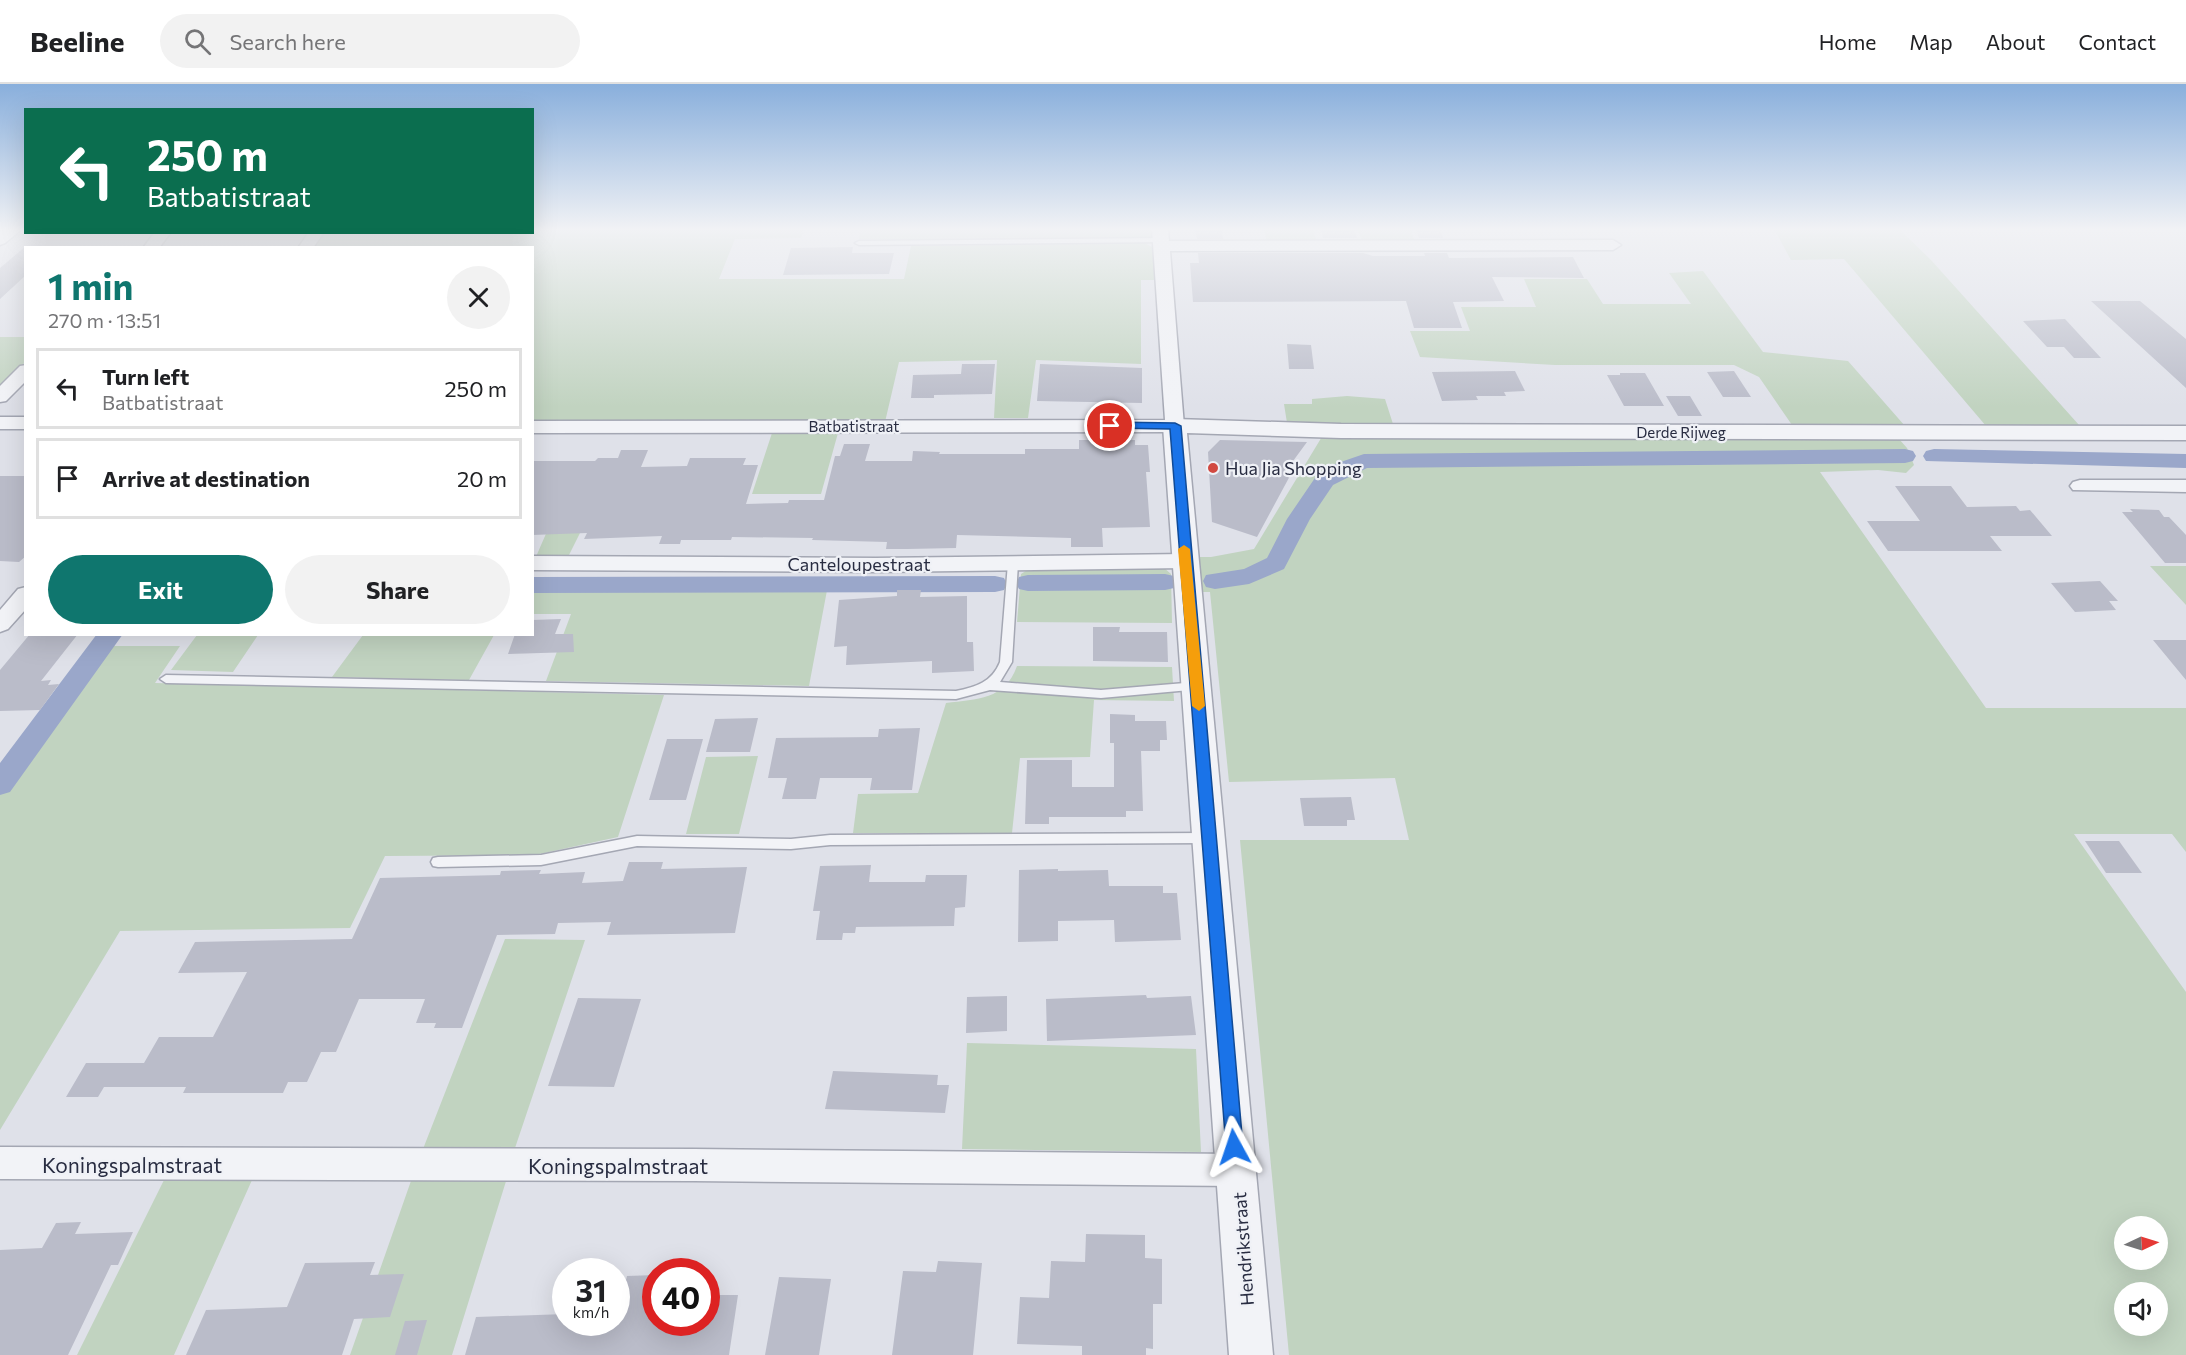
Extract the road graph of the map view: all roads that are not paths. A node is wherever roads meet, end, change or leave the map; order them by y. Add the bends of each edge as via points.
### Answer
1 (1165, 288) edge
2 (24, 372) edge
3 (0, 397) edge
4 (0, 423) edge
5 (24, 423) edge
6 (1175, 426) junction
7 (534, 427) edge
8 (2186, 433) edge
9 (2080, 486) dead end
10 (2186, 486) edge
11 (1185, 561) junction
12 (534, 563) edge
13 (1013, 563) junction
14 (24, 596) edge
15 (0, 624) edge
16 (166, 679) dead end
17 (990, 686) junction
18 (1197, 686) junction
19 (1208, 838) junction
20 (438, 862) dead end
21 (0, 1163) edge
22 (1237, 1170) junction
23 (1251, 1355) edge

1 - 6 street
2 - 3 street
4 - 5 street
6 - 7 street, Batbatistraat
6 - 8 street, Derde Rijweg via 1341,431
6 - 11 street, Hendrikstraat
9 - 10 street
11 - 13 street, Canteloupestraat
11 - 18 street, Hendrikstraat
12 - 13 street, Canteloupestraat
13 - 17 lane via 1006,662 1003,672
14 - 15 street
16 - 17 lane via 956,695
17 - 18 lane via 1101,694
18 - 19 street, Hendrikstraat
19 - 20 lane via 830,840 790,844 637,841 541,860
19 - 22 street, Hendrikstraat
21 - 22 street, Koningspalmstraat
22 - 23 street, Hendrikstraat

